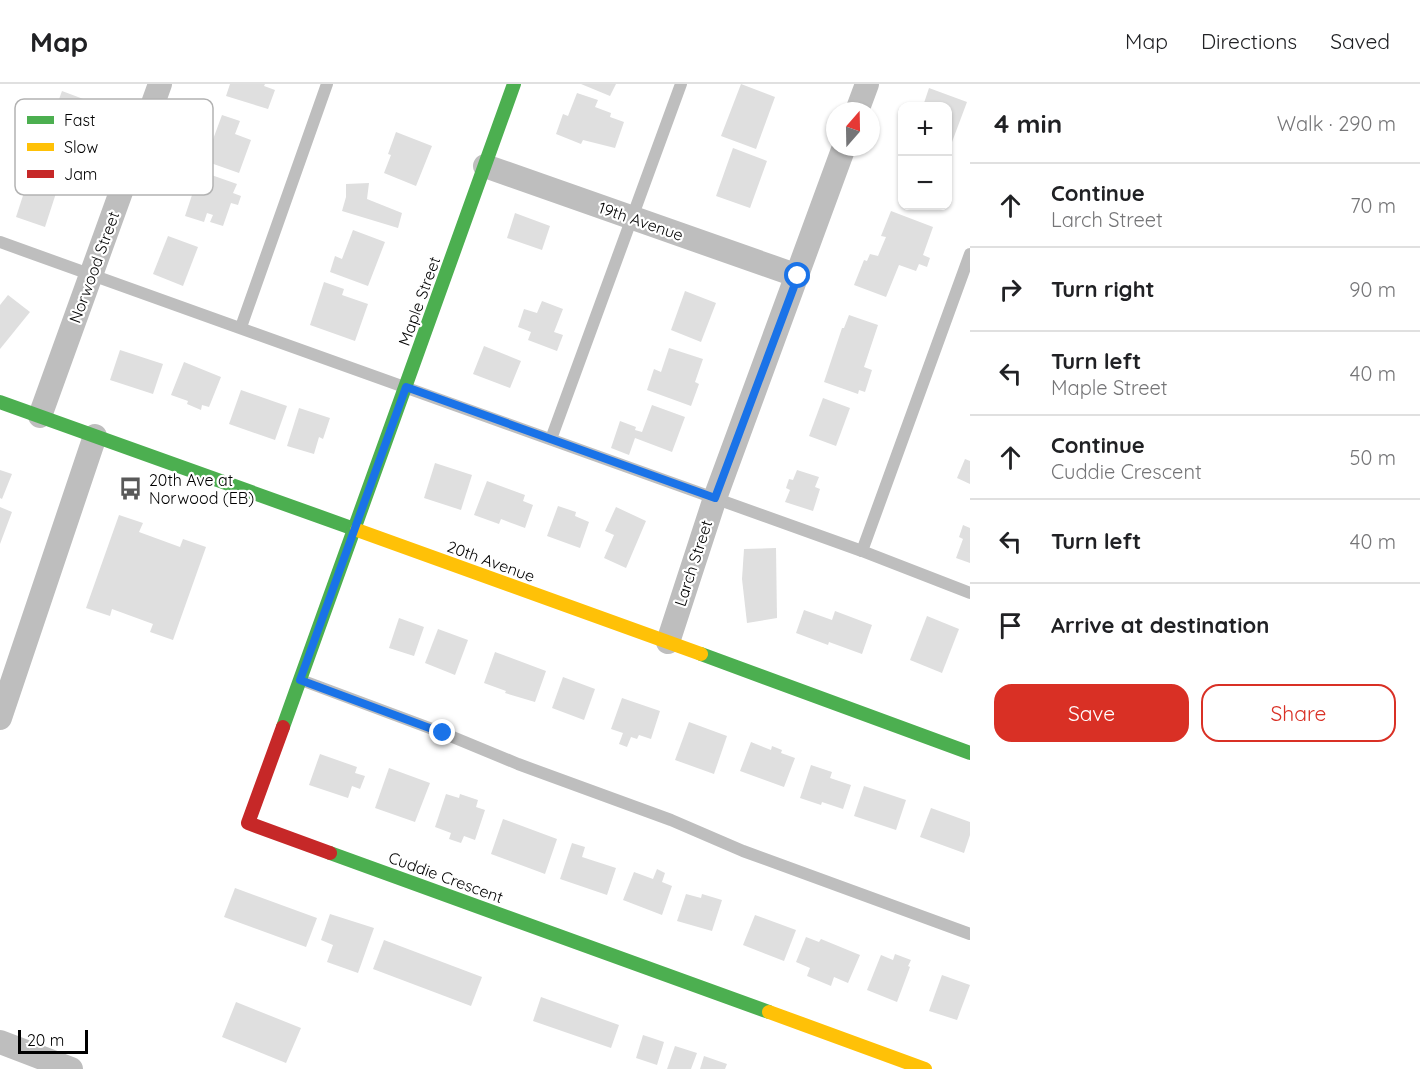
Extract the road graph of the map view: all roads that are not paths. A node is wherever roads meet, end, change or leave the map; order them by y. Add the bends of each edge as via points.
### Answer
1 (160, 84) edge
2 (327, 84) edge
3 (514, 84) edge
4 (681, 84) edge
5 (867, 84) edge
6 (155, 99) edge
7 (860, 102) edge
8 (841, 156) edge
9 (485, 166) junction
10 (120, 195) edge
11 (632, 218) junction
12 (0, 242) edge
13 (970, 254) edge
14 (91, 275) junction
15 (798, 276) junction
16 (241, 327) junction
17 (406, 387) junction
18 (0, 402) edge
19 (40, 416) junction
20 (95, 436) junction
21 (550, 439) junction
22 (715, 498) junction
23 (355, 530) junction
24 (862, 551) junction
25 (970, 593) edge
26 (668, 642) junction
27 (300, 680) junction
28 (0, 718) edge
29 (970, 753) edge
30 (970, 934) edge
31 (0, 1042) edge
32 (71, 1069) edge
33 (926, 1069) edge

1 - 6 street, Norwood Street
2 - 16 lane
3 - 9 street, Maple Street
4 - 11 lane
5 - 7 street
8 - 15 street, Larch Street
9 - 11 street, 19th Avenue
9 - 17 street, Maple Street
10 - 14 street, Norwood Street
11 - 15 street, 19th Avenue
11 - 21 lane
12 - 14 lane
13 - 24 lane
14 - 16 lane
14 - 19 street, Norwood Street
15 - 22 street, Larch Street
16 - 17 lane
17 - 21 lane
17 - 23 street, Maple Street
18 - 19 street, 20th Avenue
19 - 20 street, 20th Avenue
20 - 23 street, 20th Avenue
20 - 28 street
21 - 22 lane
22 - 24 lane
22 - 26 street, Larch Street
23 - 26 street, 20th Avenue
23 - 27 street, Cuddie Crescent
24 - 25 lane
26 - 29 street, 20th Avenue
27 - 30 lane
27 - 33 street, Cuddie Crescent via 248,823
31 - 32 street

